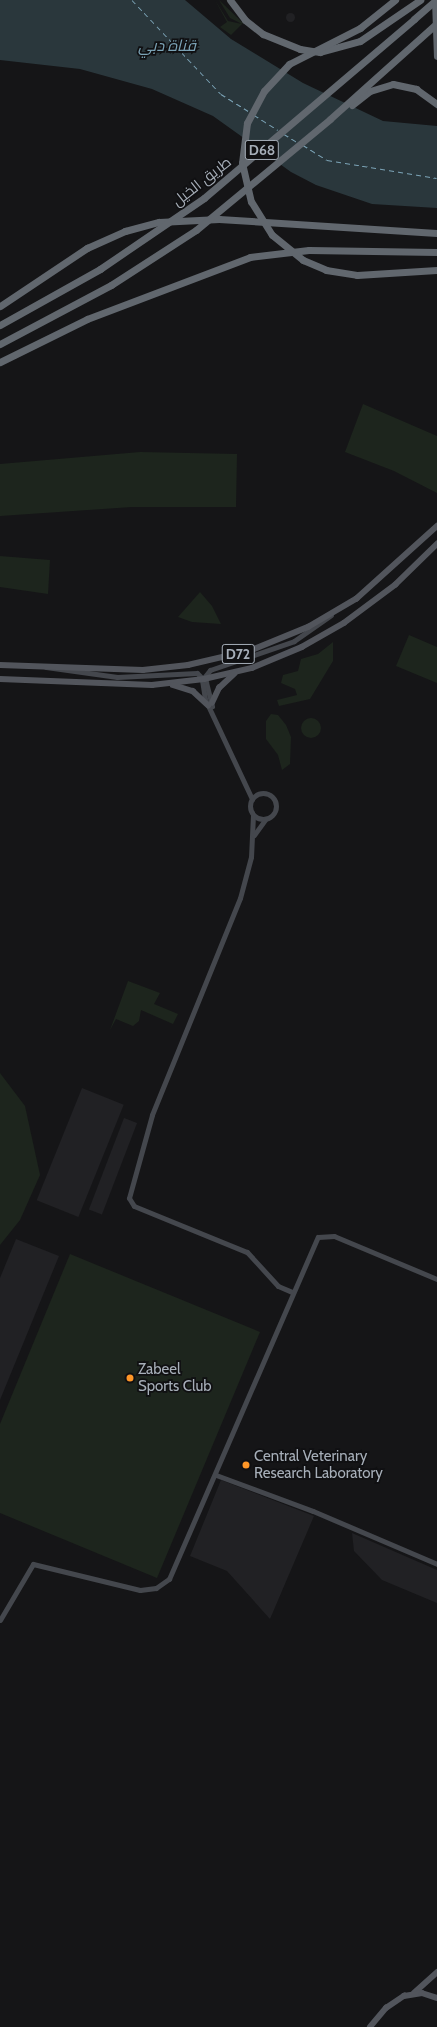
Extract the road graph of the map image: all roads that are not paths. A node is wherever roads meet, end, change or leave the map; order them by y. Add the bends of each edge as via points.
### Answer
1 (230, 0) edge
2 (395, 0) edge
3 (420, 0) edge
4 (436, 0) edge
5 (437, 23) edge
6 (437, 56) edge
7 (437, 104) edge
8 (330, 119) junction
9 (437, 233) edge
10 (437, 252) edge
11 (437, 270) edge
12 (0, 306) edge
13 (0, 325) edge
14 (0, 344) edge
15 (0, 362) edge
16 (437, 526) edge
17 (437, 544) edge
18 (333, 613) junction
19 (0, 665) edge
20 (44, 667) junction
21 (239, 671) junction
22 (0, 679) edge
23 (203, 679) junction
24 (165, 684) junction
25 (210, 704) junction
26 (247, 782) junction
27 (261, 793) junction
28 (252, 799) junction
29 (253, 815) junction
30 (265, 820) junction
31 (253, 840) junction
32 (437, 1279) edge
33 (292, 1292) junction
34 (216, 1474) junction
35 (437, 1564) edge
36 (0, 1620) edge
37 (437, 1972) edge
38 (414, 1993) junction
39 (437, 1998) edge
40 (370, 2027) edge

1 - 3 highway via 245,20 263,34 300,49 320,52 360,41
2 - 11 highway, bridge via 360,28 289,64 264,91 249,119 242,163 251,202 272,235 303,260 349,275
4 - 6 highway, bridge
4 - 13 highway, طريق الخيل / D68, bridge via 216,189 100,269
5 - 8 highway, D68
7 - 8 highway via 416,89 387,85 370,91
8 - 14 highway, D68, bridge via 202,225 111,285
9 - 12 highway via 219,219 148,224 87,248
10 - 15 highway via 309,250 250,257 87,319
16 - 18 main road, D72 via 381,579
17 - 21 main road, D72 via 387,592 339,626 290,653
18 - 20 main road, D72 via 269,644 195,664 135,670
18 - 23 street via 294,641 257,657 210,670
19 - 20 main road, D72
20 - 23 street via 105,677 192,673
21 - 23 main road, D72
21 - 25 main road via 219,688
22 - 24 main road, D72 via 111,686
23 - 24 main road, D72
23 - 25 street
24 - 25 main road via 193,691
25 - 26 street via 213,715
26 - 27 street
26 - 28 street
27 - 28 street
27 - 30 street via 272,796 277,805 275,814
28 - 29 street
29 - 30 street
29 - 31 street
30 - 31 street
31 - 33 street via 240,898 152,1115 128,1198 134,1206 247,1252 278,1286
32 - 33 street via 327,1234 312,1243
33 - 34 street
34 - 35 street
34 - 36 street via 174,1570 161,1586 140,1590 33,1564
37 - 38 main road
38 - 39 main road
38 - 40 main road via 391,2004

